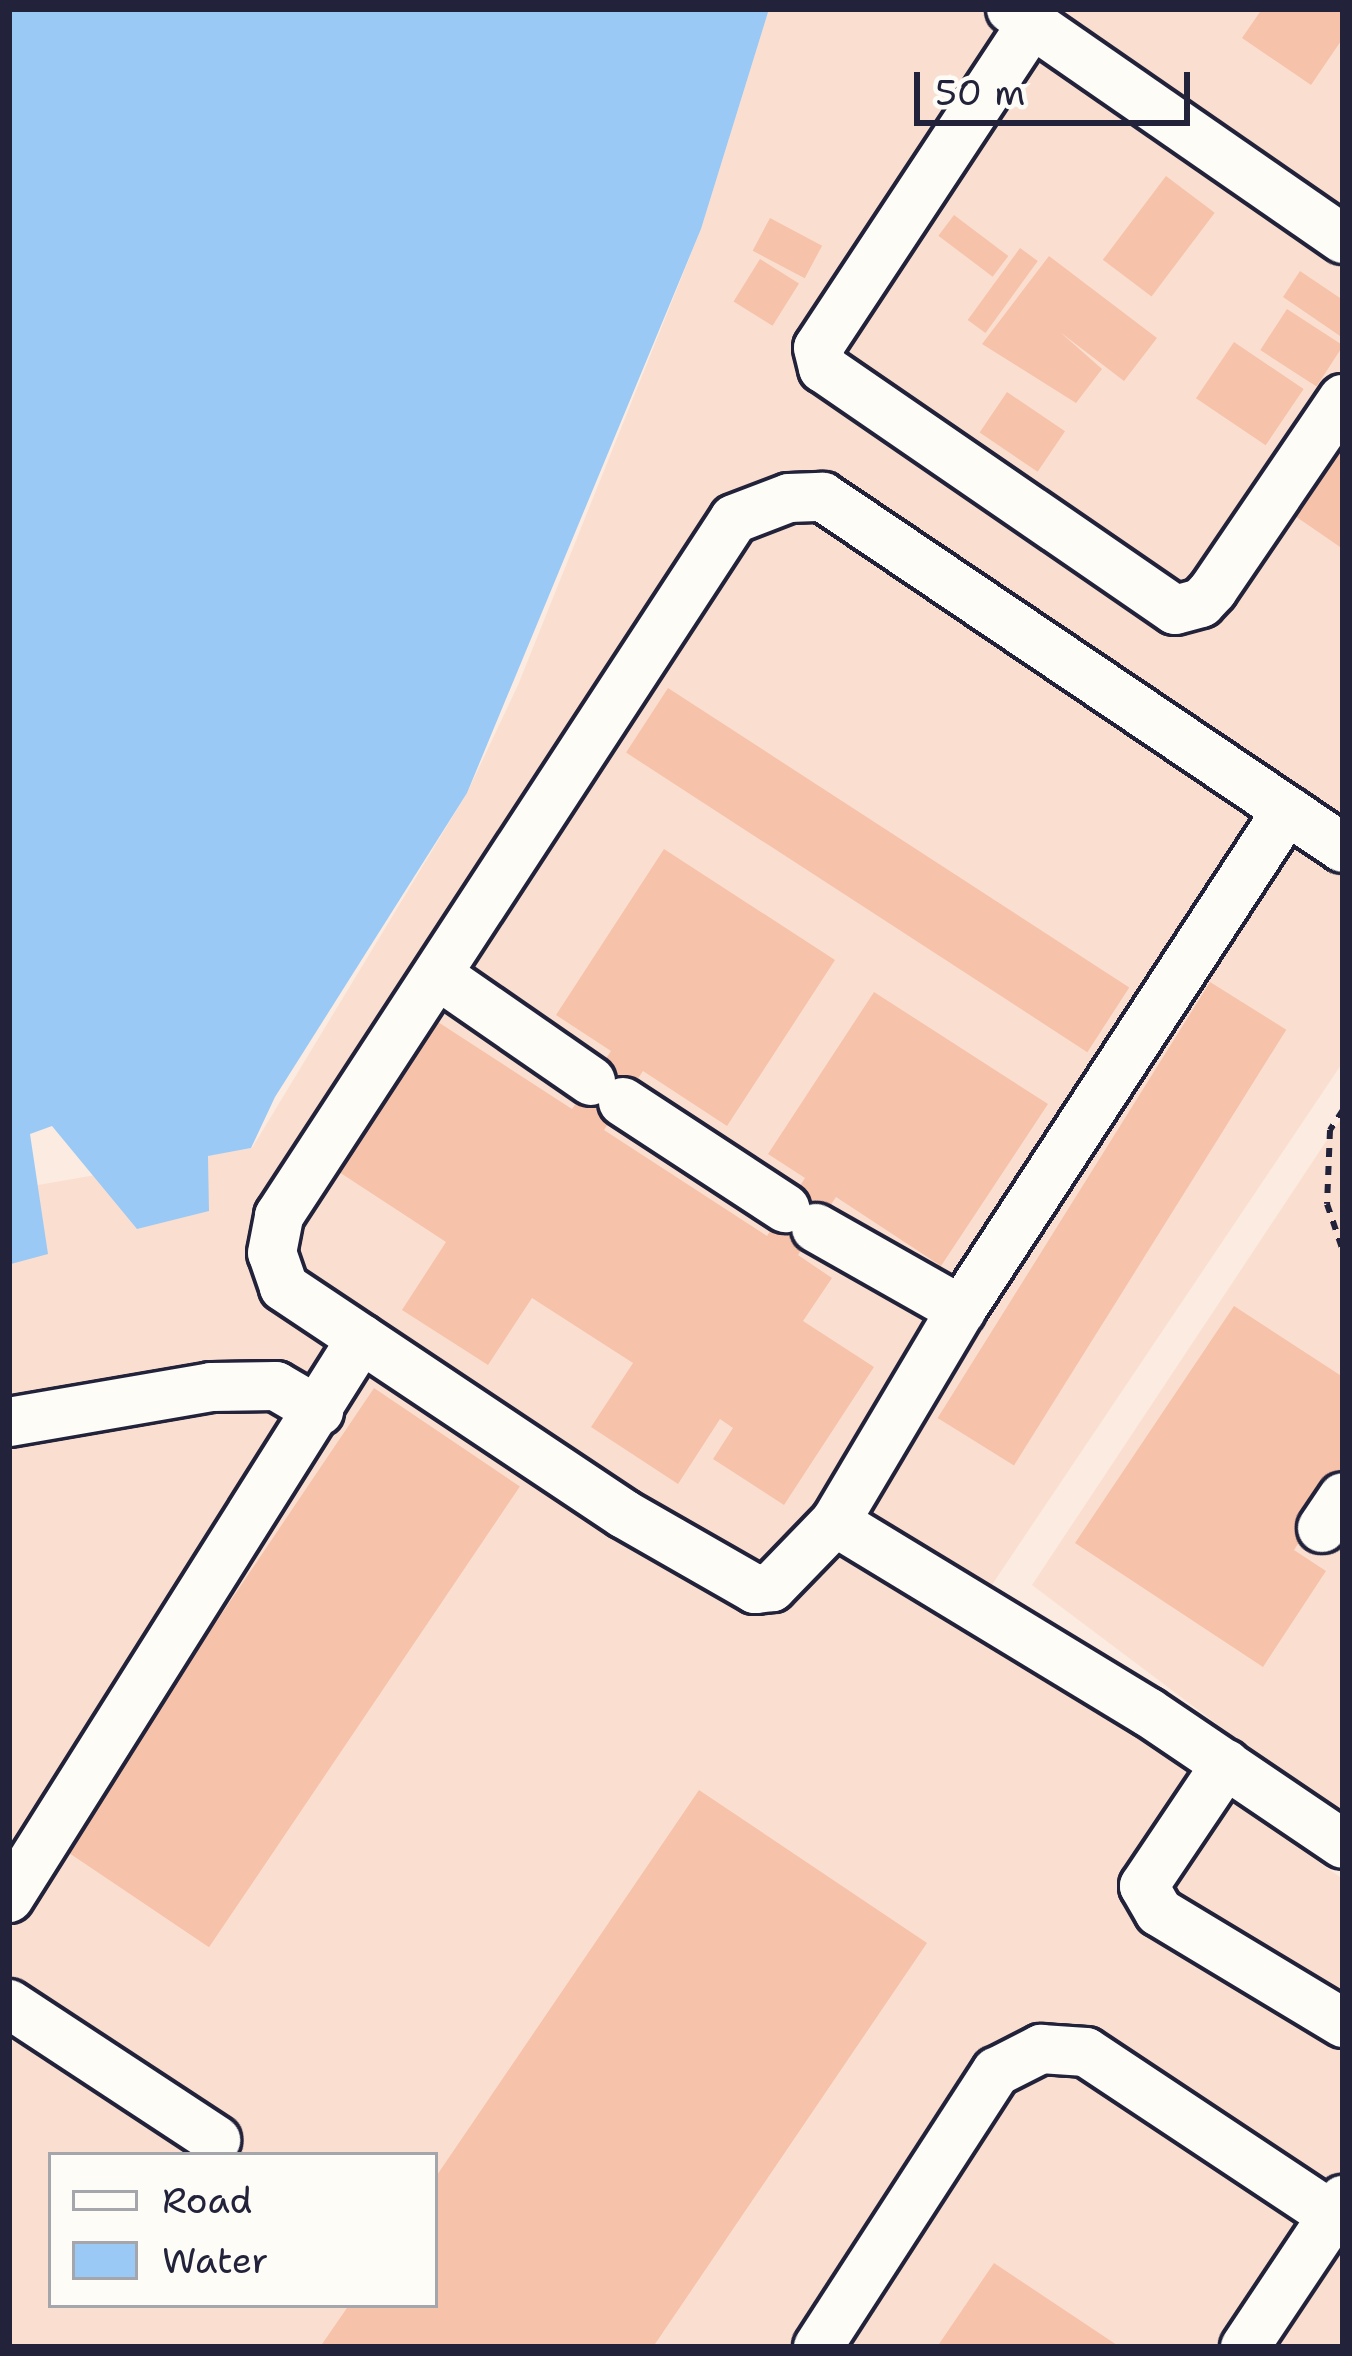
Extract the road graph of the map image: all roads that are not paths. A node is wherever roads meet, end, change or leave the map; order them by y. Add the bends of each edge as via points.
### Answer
1 (1020, 18) edge
2 (1343, 239) edge
3 (1343, 399) edge
4 (1287, 810) junction
5 (1343, 848) edge
6 (438, 975) junction
7 (961, 1310) junction
8 (361, 1339) junction
9 (319, 1411) junction
10 (9, 1422) edge
11 (835, 1522) junction
12 (1226, 1765) junction
13 (1343, 1844) edge
14 (9, 1898) edge
15 (9, 2004) edge
16 (1343, 2023) edge
17 (216, 2140) dead end
18 (1338, 2208) edge
19 (818, 2347) edge
20 (1246, 2347) edge

1 - 2 lane
1 - 3 lane via 818,348 823,368 1175,610 1214,590
4 - 5 lane
4 - 6 lane via 823,497 789,498 734,519
4 - 7 lane
6 - 7 lane via 801,1218
6 - 8 lane via 279,1216 272,1253 284,1287
7 - 11 lane
8 - 9 lane
8 - 11 lane via 624,1514 755,1589 787,1577
9 - 10 lane via 276,1386 211,1387
9 - 14 lane
11 - 12 lane
12 - 13 lane
12 - 16 lane via 1144,1886 1159,1912
15 - 17 lane
18 - 19 lane via 1086,2052 1041,2049 996,2072
18 - 20 lane

